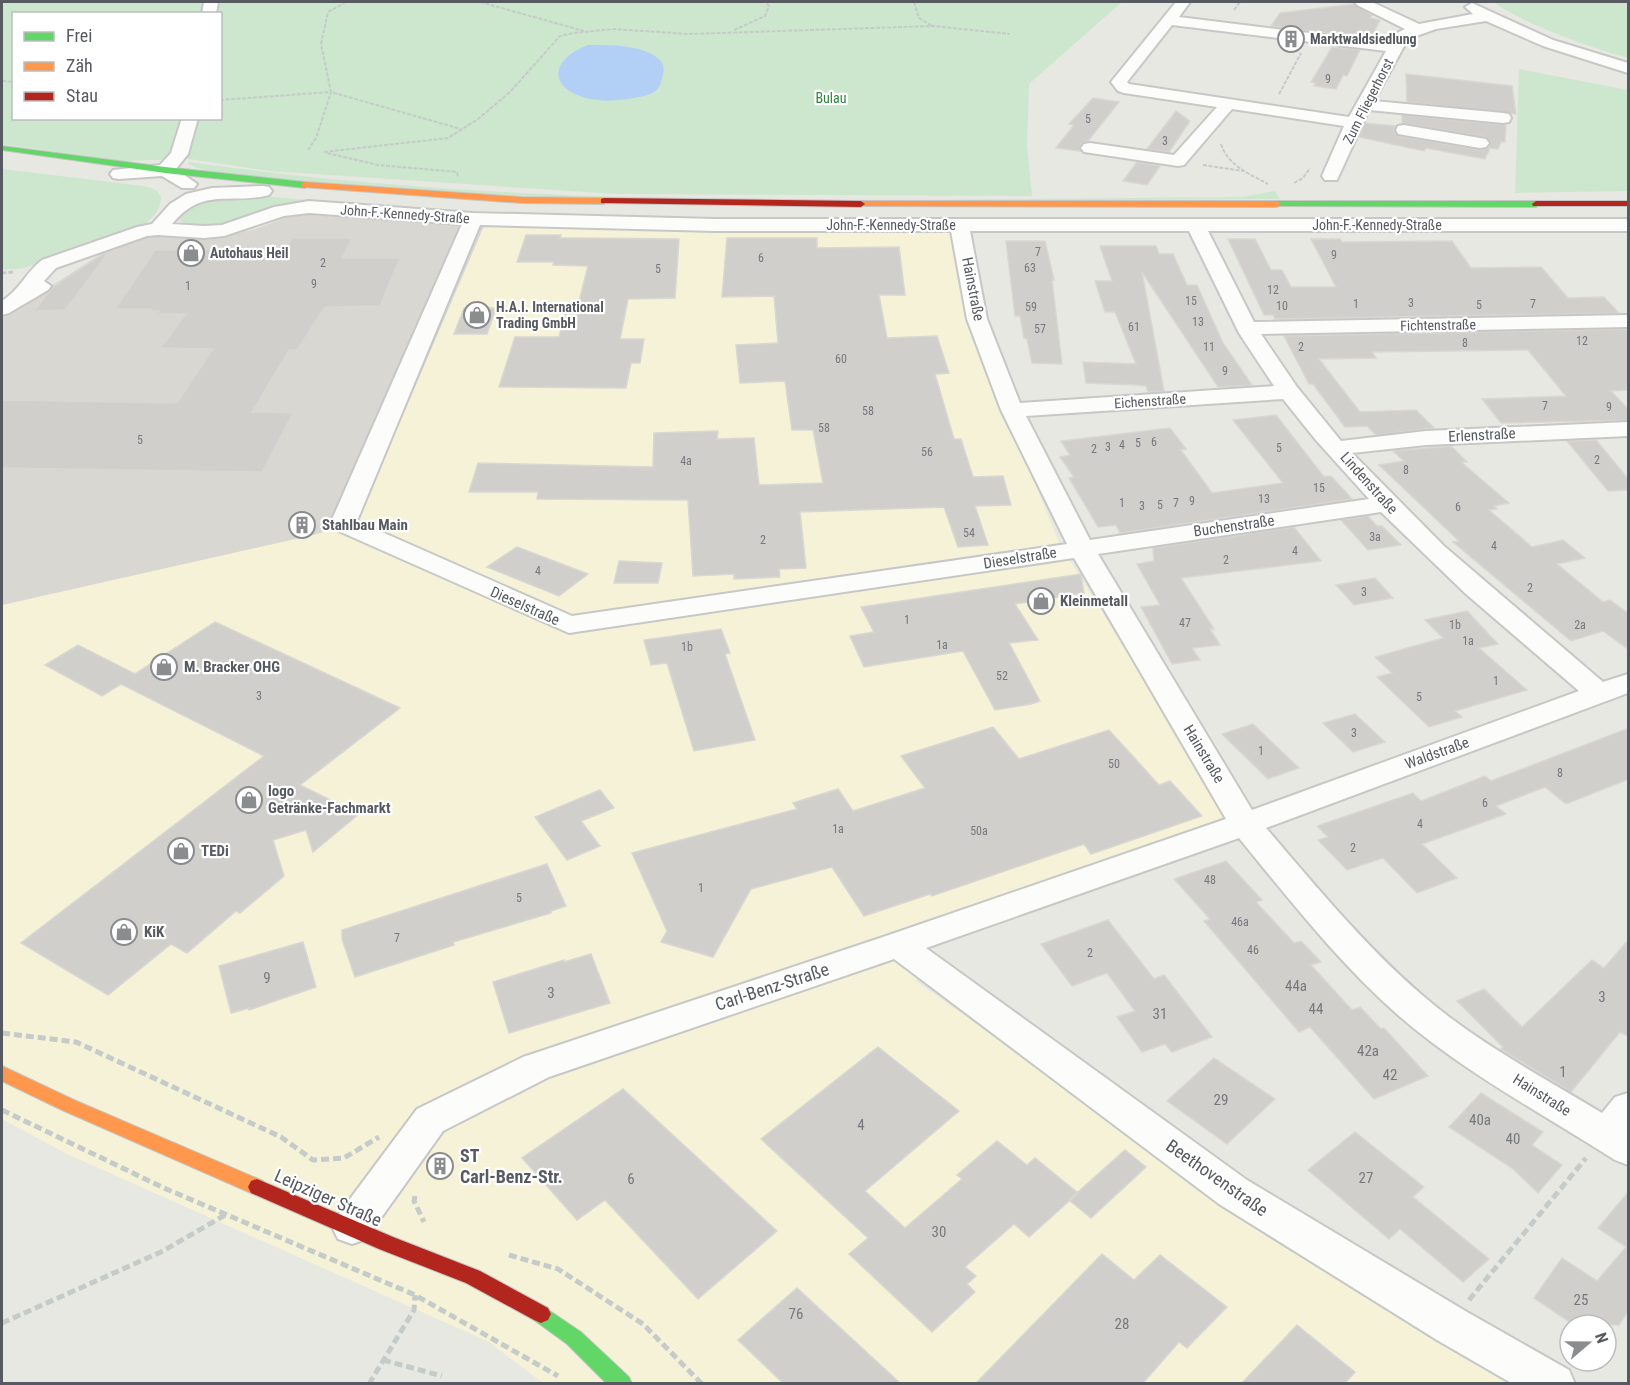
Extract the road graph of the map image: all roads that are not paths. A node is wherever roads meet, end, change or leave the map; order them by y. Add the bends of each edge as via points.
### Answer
1 (1183, 2) edge
2 (1362, 2) edge
3 (1462, 2) edge
4 (1488, 16) junction
5 (1170, 20) junction
6 (1418, 29) junction
7 (1395, 48) junction
8 (1629, 68) edge
9 (1447, 93) dead end
10 (1228, 104) junction
11 (1365, 105) junction
12 (1445, 112) junction
13 (1503, 118) dead end
14 (189, 120) edge
15 (1354, 123) junction
16 (1404, 130) dead end
17 (1441, 136) junction
18 (1480, 143) dead end
19 (2, 148) edge
20 (1090, 148) dead end
21 (2, 159) edge
22 (165, 170) junction
23 (119, 174) junction
24 (222, 176) junction
25 (1331, 176) dead end
26 (188, 184) junction
27 (263, 191) junction
28 (166, 196) junction
29 (1629, 204) edge
30 (1629, 213) edge
31 (473, 219) junction
32 (959, 225) junction
33 (1629, 225) edge
34 (1196, 226) junction
35 (158, 229) junction
36 (2, 309) edge
37 (1629, 321) edge
38 (1248, 328) junction
39 (1289, 392) junction
40 (1012, 410) junction
41 (1629, 429) edge
42 (1336, 448) junction
43 (1386, 504) junction
44 (1082, 549) junction
45 (1629, 683) edge
46 (1599, 693) junction
47 (1245, 824) junction
48 (898, 945) junction
49 (2, 1073) edge
50 (1629, 1108) edge
51 (1617, 1142) edge
52 (352, 1227) junction
53 (622, 1383) edge
54 (1554, 1383) edge

1 - 5 street
2 - 6 street
3 - 4 street
4 - 6 street, Zum Fliegerhorst
4 - 8 street via 1526,34
5 - 7 street
5 - 10 street via 1119,82 1136,92
6 - 7 street, Zum Fliegerhorst via 1402,36
7 - 11 street, Zum Fliegerhorst
9 - 12 street
10 - 15 street
10 - 20 street via 1178,160
11 - 12 street
11 - 15 street, Zum Fliegerhorst
12 - 13 street
12 - 17 street
14 - 22 street via 179,154
15 - 25 street, Zum Fliegerhorst
16 - 17 street
17 - 18 street
19 - 22 main road
21 - 23 main road
22 - 23 street
22 - 24 main road
22 - 26 street
23 - 26 main road
23 - 28 street
24 - 26 street
24 - 29 main road via 355,190 589,202
26 - 27 main road
26 - 28 street
27 - 30 main road via 510,209 669,213
27 - 35 street via 198,196 178,206
28 - 35 street
31 - 32 street, John-F.-Kennedy-Straße via 715,225
31 - 35 street, John-F.-Kennedy-Straße via 309,207 281,211 224,230
31 - 44 street, Dieselstraße via 343,524 569,625
32 - 34 street, John-F.-Kennedy-Straße
32 - 40 street, Hainstraße via 977,319
33 - 34 street, John-F.-Kennedy-Straße
34 - 38 street, Lindenstraße
35 - 36 street, John-F.-Kennedy-Straße via 126,236 42,268 24,294
37 - 38 street, Fichtenstraße
38 - 39 street, Lindenstraße
39 - 40 street, Eichenstraße
39 - 42 street, Lindenstraße
40 - 44 street, Hainstraße
41 - 42 street, Erlenstraße via 1426,438
42 - 43 street, Lindenstraße
43 - 44 street, Buchenstraße
43 - 46 street, Lindenstraße via 1481,595
44 - 47 street, Hainstraße
45 - 46 street, Waldstraße
46 - 47 street, Waldstraße
47 - 48 street, Carl-Benz-Straße
47 - 51 street, Hainstraße via 1337,933 1410,1005 1462,1044
48 - 52 street, Carl-Benz-Straße via 536,1067 430,1120
48 - 54 street, Beethovenstraße via 1233,1192 1452,1326
49 - 52 main road, Leipziger Straße
50 - 51 street
52 - 53 main road, Leipziger Straße via 473,1277 529,1306 574,1338

